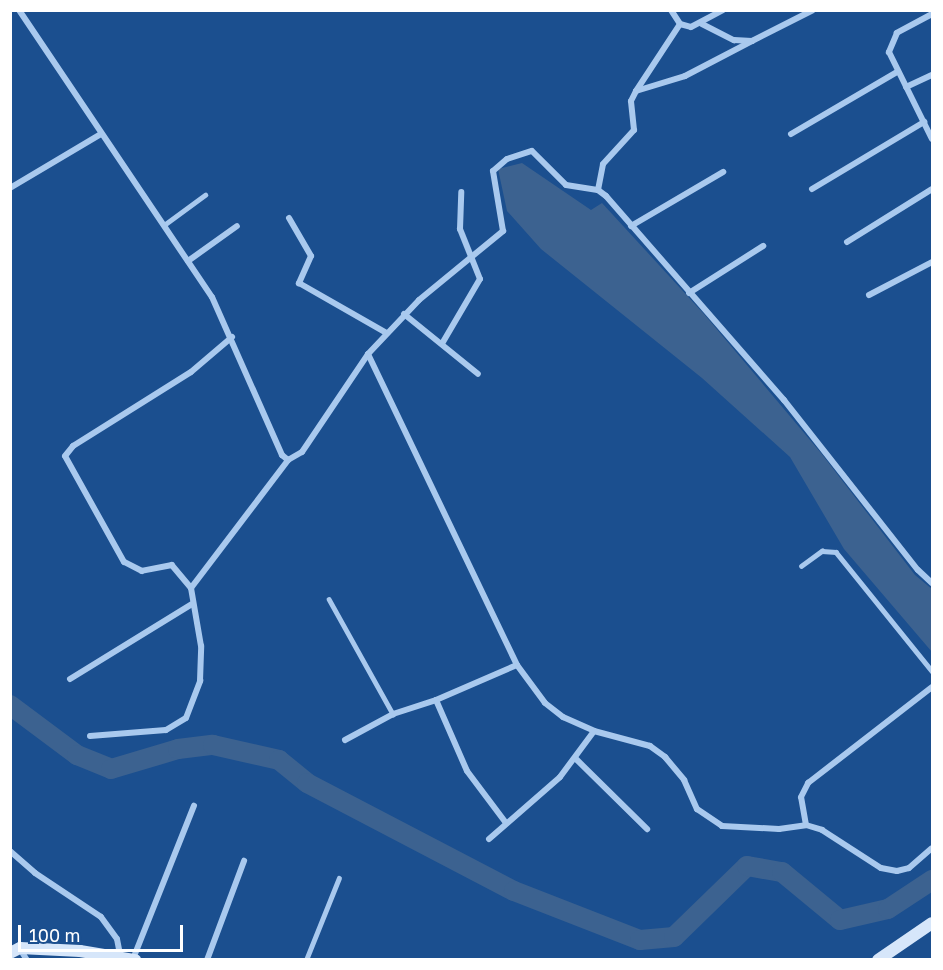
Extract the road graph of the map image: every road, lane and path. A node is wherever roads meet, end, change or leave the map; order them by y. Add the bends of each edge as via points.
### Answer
1 (19, 10) edge
2 (671, 10) edge
3 (723, 10) edge
4 (813, 10) edge
5 (933, 14) edge
6 (680, 24) junction
7 (702, 24) junction
8 (752, 41) junction
9 (897, 72) junction
10 (933, 75) edge
11 (906, 87) junction
12 (636, 91) junction
13 (924, 122) junction
14 (101, 134) junction
15 (791, 134) dead end
16 (933, 139) edge
17 (723, 172) dead end
18 (10, 188) edge
19 (812, 189) dead end
20 (933, 189) edge
21 (598, 190) junction
22 (461, 192) dead end
23 (205, 195) dead end
24 (289, 219) dead end
25 (164, 225) junction
26 (237, 226) dead end
27 (631, 226) junction
28 (847, 242) dead end
29 (763, 246) dead end
30 (472, 259) junction
31 (188, 261) junction
32 (933, 262) edge
33 (689, 293) junction
34 (869, 295) dead end
35 (404, 314) junction
36 (385, 332) junction
37 (232, 337) junction
38 (443, 342) junction
39 (368, 354) junction
40 (478, 374) dead end
41 (288, 460) junction
42 (801, 566) dead end
43 (933, 583) edge
44 (191, 588) junction
45 (329, 599) dead end
46 (192, 604) junction
47 (517, 665) junction
48 (933, 671) edge
49 (70, 679) dead end
50 (933, 687) edge
51 (436, 700) junction
52 (393, 714) junction
53 (594, 731) junction
54 (90, 736) dead end
55 (345, 740) dead end
56 (576, 759) junction
57 (194, 806) dead end
58 (506, 823) junction
59 (806, 825) junction
60 (646, 829) dead end
61 (489, 838) dead end
62 (933, 849) edge
63 (10, 851) edge
64 (244, 861) dead end
65 (339, 878) dead end
66 (933, 924) edge
67 (15, 951) edge
68 (121, 958) edge
69 (134, 959) edge
70 (27, 960) edge
71 (207, 960) edge
72 (306, 960) edge
73 (879, 960) edge

1 - 14 street
2 - 6 street
3 - 7 street
4 - 8 street
5 - 9 street via 897,33 889,44
6 - 7 street
6 - 12 street
7 - 8 street via 734,40
8 - 12 street via 685,76
9 - 11 street
9 - 15 street
10 - 11 street
11 - 13 street
12 - 21 street via 631,101 634,130 603,164
13 - 16 street
13 - 19 street
14 - 18 street
14 - 25 street
17 - 27 street
20 - 28 street
21 - 27 street
21 - 30 street via 566,185 532,151 507,159 493,171 503,231
22 - 30 street via 460,229
23 - 25 lane
24 - 36 street via 311,256 299,282
25 - 31 street
26 - 31 street
27 - 33 street
29 - 33 street
30 - 35 street
30 - 38 street via 479,271 478,288
31 - 37 street
32 - 34 street
33 - 43 street via 784,400 918,570
35 - 36 street
35 - 38 street
36 - 39 street
37 - 41 street via 276,448
37 - 44 street via 191,372 72,446 65,456 124,562 142,571 172,565
38 - 40 street
39 - 41 street via 302,452
39 - 47 street
41 - 44 street
42 - 48 lane via 822,551 836,552
44 - 46 street
45 - 52 lane
46 - 49 street
46 - 54 street via 201,646 200,669 194,703 186,718 166,730
47 - 51 street
47 - 53 street via 545,703 563,717
50 - 59 street via 808,783 801,797
51 - 52 street
51 - 58 street via 467,771
52 - 55 street
53 - 56 street
53 - 59 street via 650,746 665,757 684,780 697,809 722,826 779,829
56 - 58 street
56 - 60 street
57 - 69 street
58 - 61 street
59 - 62 street via 822,830 880,868 909,868
63 - 68 street via 35,873 101,917 117,939
64 - 71 street
65 - 72 lane
66 - 73 street
67 - 68 street
67 - 70 street
68 - 69 street

